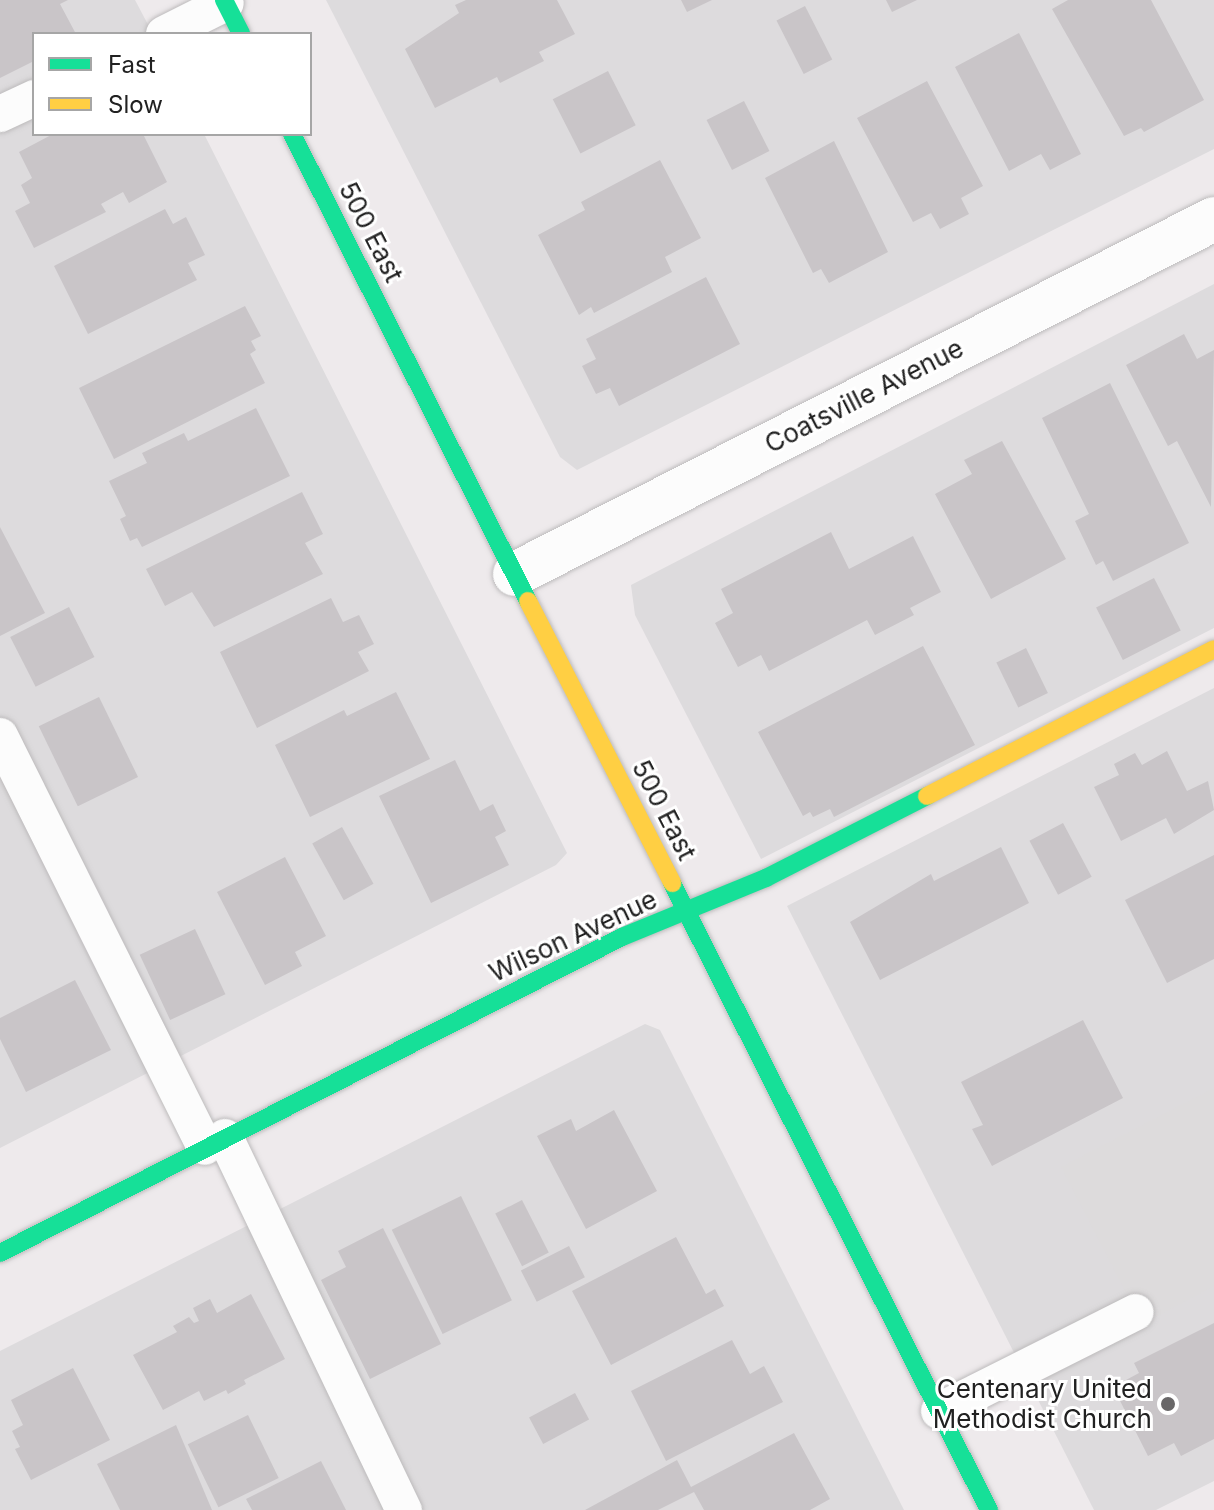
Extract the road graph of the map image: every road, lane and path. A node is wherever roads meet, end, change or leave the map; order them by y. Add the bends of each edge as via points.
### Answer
1 (231, 12) edge
2 (170, 32) edge
3 (32, 99) edge
4 (0, 114) edge
5 (293, 136) edge
6 (1214, 219) edge
7 (515, 574) junction
8 (1214, 649) edge
9 (0, 736) edge
10 (686, 911) junction
11 (215, 1142) junction
12 (0, 1253) edge
13 (1136, 1312) dead end
14 (939, 1411) junction
15 (404, 1510) edge
16 (989, 1510) edge

1 - 2 lane
3 - 4 lane
5 - 7 street, 500 East
6 - 7 street, Coatsville Avenue
7 - 10 street, 500 East
8 - 10 street, Wilson Avenue via 766,878
9 - 11 lane
10 - 11 street, Wilson Avenue via 622,937
10 - 14 street, 500 East
11 - 12 street, Wilson Avenue
11 - 15 lane
13 - 14 lane
14 - 16 street, 500 East

